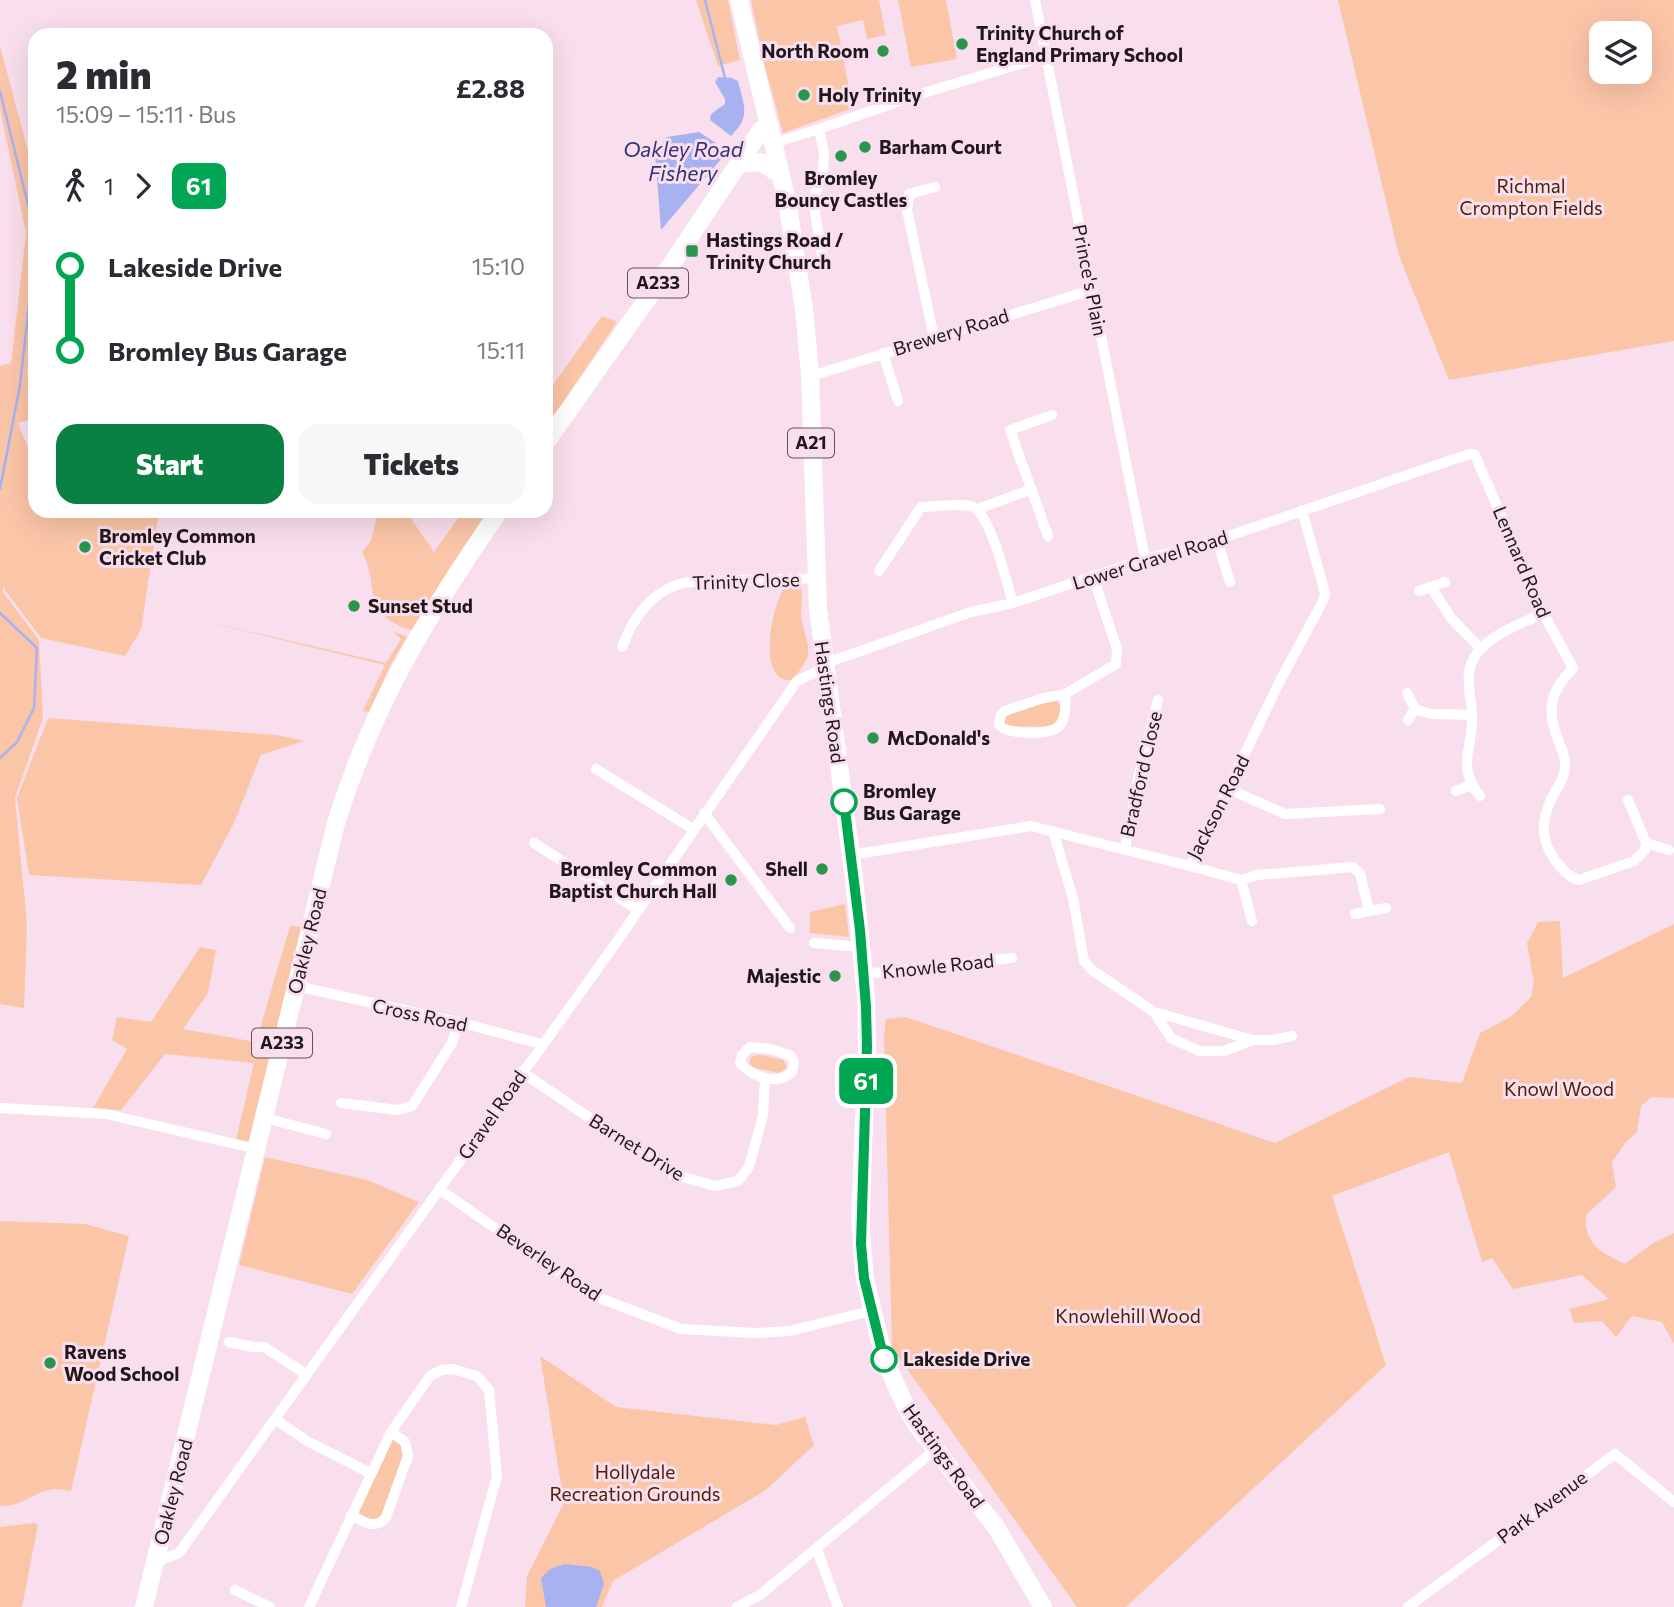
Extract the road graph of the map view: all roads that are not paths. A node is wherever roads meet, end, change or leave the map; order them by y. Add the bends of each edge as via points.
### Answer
1 (739, 0) edge
2 (1035, 0) edge
3 (1046, 57) junction
4 (819, 129) junction
5 (772, 135) junction
6 (738, 164) junction
7 (781, 175) junction
8 (935, 187) dead end
9 (819, 244) junction
10 (796, 249) junction
11 (824, 267) dead end
12 (1092, 289) junction
13 (934, 338) junction
14 (883, 353) junction
15 (810, 374) junction
16 (898, 401) dead end
17 (1052, 415) dead end
18 (553, 432) edge
19 (1475, 455) joint
20 (1032, 489) junction
21 (978, 509) junction
22 (1301, 510) junction
23 (494, 518) edge
24 (1048, 536) dead end
25 (1217, 540) junction
26 (1145, 559) junction
27 (879, 570) dead end
28 (1093, 577) junction
29 (816, 578) junction
30 (1230, 582) dead end
31 (1445, 582) dead end
32 (1013, 603) junction
33 (1543, 613) junction
34 (622, 647) dead end
35 (1480, 648) junction
36 (820, 669) junction
37 (1065, 694) junction
38 (1406, 694) dead end
39 (1158, 700) dead end
40 (1415, 709) junction
41 (1472, 715) junction
42 (1408, 720) dead end
43 (596, 769) dead end
44 (1471, 785) junction
45 (1229, 789) junction
46 (1456, 791) dead end
47 (1480, 796) dead end
48 (1628, 800) dead end
49 (1380, 809) dead end
50 (704, 813) junction
51 (693, 829) junction
52 (1053, 831) junction
53 (534, 843) dead end
54 (1646, 843) junction
55 (1125, 849) junction
56 (1669, 850) dead end
57 (851, 855) junction
58 (1189, 866) junction
59 (1241, 880) junction
60 (1386, 908) dead end
61 (638, 910) junction
62 (1368, 911) junction
63 (1354, 914) dead end
64 (1252, 921) dead end
65 (790, 928) dead end
66 (814, 943) dead end
67 (862, 947) junction
68 (1012, 958) dead end
69 (864, 974) junction
70 (296, 986) junction
71 (1154, 1012) junction
72 (457, 1022) junction
73 (1292, 1036) dead end
74 (1254, 1040) junction
75 (542, 1044) junction
76 (522, 1072) junction
77 (765, 1078) junction
78 (341, 1103) dead end
79 (0, 1108) edge
80 (265, 1118) junction
81 (326, 1133) dead end
82 (257, 1149) junction
83 (439, 1189) junction
84 (871, 1311) junction
85 (229, 1342) dead end
86 (306, 1374) junction
87 (275, 1419) junction
88 (391, 1432) junction
89 (936, 1449) junction
90 (370, 1473) junction
91 (1674, 1502) edge
92 (351, 1516) junction
93 (817, 1550) junction
94 (156, 1559) junction
95 (235, 1590) dead end
96 (145, 1607) edge
97 (270, 1607) edge
98 (309, 1607) edge
99 (461, 1607) edge
100 (737, 1607) edge
101 (838, 1607) edge
102 (1043, 1607) edge
103 (1408, 1607) edge

1 - 5 main road, A21
2 - 3 street, Prince's Plain
3 - 4 street
3 - 12 street, Prince's Plain
4 - 5 street
4 - 9 street via 823,172 813,200
5 - 6 main road, A233 via 761,130
5 - 7 main road, Hastings Road / A21
6 - 7 main road via 761,162
6 - 18 main road, A233
7 - 10 main road, Hastings Road / A21
8 - 13 street via 909,194 907,210
9 - 10 street
9 - 11 street
10 - 15 main road, Hastings Road / A21
12 - 13 street, Brewery Road
12 - 26 street, Prince's Plain
13 - 14 street, Brewery Road
14 - 15 street, Brewery Road
14 - 16 street
15 - 29 main road, Hastings Road / A21
17 - 20 street via 1010,430
19 - 22 street, Lower Gravel Road
19 - 33 street, Lennard Road
20 - 21 street
20 - 24 street
21 - 27 street via 921,507
21 - 32 street via 987,522
22 - 25 street, Lower Gravel Road
22 - 45 street, Jackson Road via 1324,598
23 - 70 main road, Oakley Road / A233 via 417,635 374,718 336,822
25 - 26 street, Lower Gravel Road
25 - 30 street
26 - 28 street, Lower Gravel Road
28 - 32 street, Lower Gravel Road
28 - 37 street via 1118,659
29 - 34 street, Trinity Close via 679,584 639,614
29 - 36 main road, Hastings Road / A21
31 - 35 street via 1425,589
32 - 36 street, Lower Gravel Road via 971,612
33 - 35 street
33 - 54 street, Lennard Road via 1573,668 1559,683 1552,703 1552,723 1566,767 1544,816 1548,850 1579,880 1634,861
35 - 41 street via 1468,672
36 - 50 street, Gravel Road via 797,681
36 - 57 main road, Hastings Road / A21
37 - 37 street via 1057,728 1012,732 999,725 1005,711
38 - 40 street
39 - 55 street, Bradford Close
40 - 41 street
40 - 42 street
41 - 44 street via 1466,756
43 - 51 street
44 - 46 street
44 - 47 street
45 - 49 street via 1286,814
45 - 58 street, Jackson Road
48 - 54 street
50 - 51 street, Gravel Road
50 - 65 street
51 - 61 street, Gravel Road
52 - 55 street, Jackson Road
52 - 57 street, Jackson Road via 1031,826
52 - 71 street via 1073,898 1084,961
53 - 61 street
54 - 56 street
55 - 58 street, Jackson Road
57 - 67 main road, Hastings Road / A21
58 - 59 street
59 - 62 street via 1352,867 1360,873
59 - 64 street
60 - 62 street
61 - 75 street, Gravel Road
62 - 63 street
66 - 67 street
67 - 69 main road, Hastings Road / A21
68 - 69 street, Knowle Road
69 - 84 main road, Hastings Road / A21 via 867,1046 861,1244
70 - 72 street, Cross Road
70 - 80 main road, Oakley Road / A233
71 - 74 street
71 - 74 street via 1171,1038 1199,1051 1224,1051
72 - 75 street, Cross Road
72 - 78 street via 452,1043 412,1106 398,1110
73 - 74 street
75 - 76 street, Gravel Road
76 - 77 street, Barnet Drive via 672,1174 715,1186 738,1181 749,1167 763,1115
76 - 83 street, Gravel Road
77 - 77 street via 787,1077 794,1068 791,1056 756,1047 744,1051 740,1063
79 - 82 street via 106,1114
80 - 81 street
80 - 82 main road, Oakley Road / A233
82 - 94 main road, Oakley Road / A233
83 - 84 street, Beverley Road via 602,1299 681,1329 789,1331
83 - 86 street, Gravel Road
84 - 89 main road, Hastings Road / A21 via 884,1359 918,1427
85 - 86 street via 264,1347
86 - 87 street, Gravel Road
87 - 90 street
87 - 94 street, Gravel Road via 179,1553
88 - 90 street
88 - 92 street via 405,1442 408,1456 386,1517 372,1525
88 - 99 street via 430,1376 447,1369 460,1370 477,1376 489,1390 497,1476
89 - 93 street
89 - 102 main road, Hastings Road / A21 via 996,1527
90 - 92 street
91 - 103 street, Park Avenue via 1615,1454
92 - 98 street
93 - 100 street via 760,1595
93 - 101 street
94 - 96 main road, Oakley Road / A233
95 - 97 street

